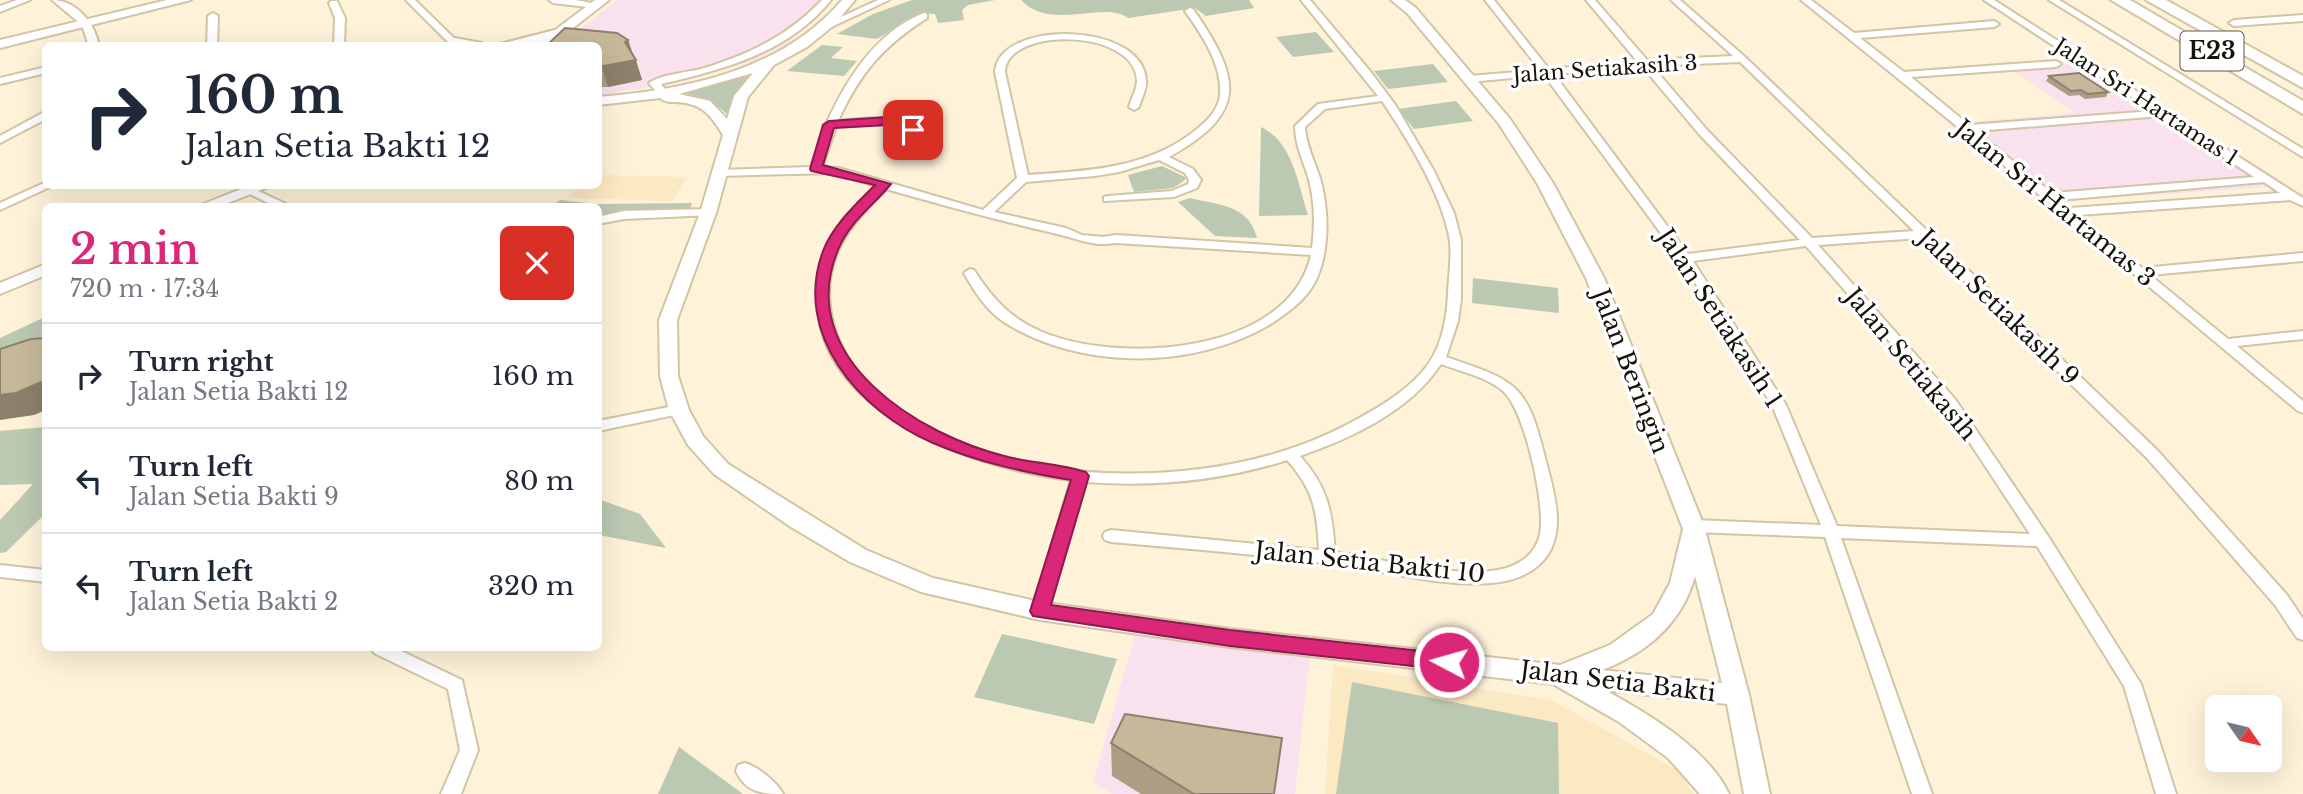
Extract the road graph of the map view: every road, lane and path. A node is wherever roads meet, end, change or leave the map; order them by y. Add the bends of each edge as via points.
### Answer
1 (26, 0) edge
2 (56, 0) edge
3 (185, 0) edge
4 (410, 0) edge
5 (553, 0) edge
6 (827, 0) edge
7 (849, 0) edge
8 (885, 0) edge
9 (1305, 0) edge
10 (1397, 0) edge
11 (1489, 0) edge
12 (1590, 0) edge
13 (1675, 0) edge
14 (1805, 0) edge
15 (1988, 0) edge
16 (2053, 0) edge
17 (2120, 0) edge
18 (2142, 0) edge
19 (2156, 1) edge
20 (334, 3) dead end
21 (599, 3) edge
22 (0, 9) edge
23 (1190, 11) dead end
24 (213, 16) dead end
25 (924, 16) dead end
26 (2303, 18) edge
27 (2282, 20) junction
28 (86, 21) junction
29 (2234, 23) dead end
30 (1994, 24) dead end
31 (567, 28) junction
32 (822, 28) junction
33 (2303, 30) edge
34 (1851, 36) junction
35 (94, 42) edge
36 (212, 42) edge
37 (339, 42) edge
38 (453, 42) edge
39 (521, 42) edge
40 (547, 42) edge
41 (554, 42) edge
42 (0, 44) edge
43 (1742, 59) junction
44 (768, 63) junction
45 (1647, 63) junction
46 (2056, 64) dead end
47 (42, 71) edge
48 (1546, 73) junction
49 (1902, 75) junction
50 (1469, 79) junction
51 (0, 81) edge
52 (2303, 83) edge
53 (2303, 91) edge
54 (663, 93) junction
55 (1384, 98) junction
56 (632, 99) junction
57 (602, 101) edge
58 (2303, 102) edge
59 (1134, 107) dead end
60 (2303, 109) edge
61 (2161, 113) junction
62 (42, 116) edge
63 (829, 125) junction
64 (1964, 129) junction
65 (729, 134) junction
66 (911, 139) dead end
67 (0, 140) edge
68 (2303, 154) edge
69 (1163, 158) junction
70 (816, 169) junction
71 (718, 173) junction
72 (1023, 179) junction
73 (2265, 179) junction
74 (884, 184) junction
75 (42, 187) edge
76 (253, 189) edge
77 (257, 189) edge
78 (2291, 196) junction
79 (2048, 197) junction
80 (1108, 199) dead end
81 (214, 203) edge
82 (278, 203) edge
83 (2303, 203) edge
84 (0, 207) edge
85 (2068, 212) junction
86 (708, 213) junction
87 (985, 214) junction
88 (602, 219) edge
89 (1923, 234) junction
90 (1809, 242) junction
91 (1316, 253) junction
92 (2303, 257) edge
93 (1685, 258) junction
94 (42, 271) edge
95 (2140, 272) junction
96 (970, 273) dead end
97 (0, 289) edge
98 (2303, 335) edge
99 (2229, 343) junction
100 (1440, 359) junction
101 (2303, 408) edge
102 (679, 410) junction
103 (602, 425) edge
104 (1290, 454) junction
105 (1080, 476) junction
106 (1693, 526) junction
107 (1832, 534) junction
108 (1111, 536) dead end
109 (2042, 540) junction
110 (1327, 556) junction
111 (0, 571) edge
112 (42, 576) edge
113 (1040, 611) junction
114 (2303, 633) edge
115 (386, 651) edge
116 (1555, 674) junction
117 (1737, 695) junction
118 (745, 771) dead end
119 (450, 794) edge
120 (773, 794) edge
121 (1716, 794) edge
122 (1757, 794) edge
123 (1922, 794) edge
124 (2166, 794) edge

1 - 22 street
2 - 28 street
3 - 28 street
4 - 38 street
5 - 21 street
6 - 54 street via 801,27 776,43 730,62 654,83
7 - 32 street
8 - 32 street
9 - 55 street
10 - 50 street, Jalan Beringin via 1411,10
11 - 48 street, Jalan Setiakasih 1
12 - 45 street, Jalan Setiakasih
13 - 43 street, Jalan Setiakasih 9
14 - 34 street, Jalan Sri Hartamas 3
15 - 61 street, Jalan Sri Hartamas 1
16 - 68 street
17 - 58 highway, E23
17 - 60 highway
18 - 53 highway, E23
19 - 52 highway
20 - 37 street via 340,19
21 - 31 street
23 - 69 street via 1211,41 1225,88 1223,106 1200,132
24 - 36 street
25 - 63 street via 895,33 874,53
26 - 27 street
27 - 29 street
27 - 33 street
28 - 35 street
28 - 42 street
30 - 34 street
31 - 39 street
31 - 40 street
31 - 41 street
32 - 44 street
34 - 49 street, Jalan Sri Hartamas 3
43 - 45 street, Jalan Setiakasih 3
43 - 89 street, Jalan Setiakasih 9
44 - 54 street
44 - 65 street, Jalan Setia Bakti via 741,96
45 - 48 street, Jalan Setiakasih 3
45 - 90 street, Jalan Setiakasih via 1703,132
46 - 49 street
47 - 51 street
48 - 50 street, Jalan Setiakasih 3
48 - 93 street, Jalan Setiakasih 1
49 - 64 street, Jalan Sri Hartamas 3
50 - 106 street, Jalan Beringin via 1505,122 1545,183 1595,278
54 - 56 street
55 - 91 street via 1322,106 1300,126 1299,139 1320,204
55 - 100 street via 1438,187 1455,232 1454,314
56 - 57 street
56 - 65 street via 705,103 718,113
59 - 72 street via 1142,71 1124,48 1066,39 1014,48 1004,57 1000,72
61 - 64 street
61 - 73 street, Jalan Sri Hartamas 1
62 - 67 street
63 - 66 street via 901,122 913,130
63 - 70 street
64 - 79 street, Jalan Sri Hartamas 3
65 - 71 street, Jalan Setia Bakti
69 - 72 street via 1102,173
69 - 80 street via 1192,174 1193,186 1174,194
70 - 71 street
70 - 74 street
71 - 86 street, Jalan Setia Bakti
72 - 87 street
73 - 78 street, Jalan Sri Hartamas 1
73 - 79 street
74 - 87 street
74 - 105 street via 852,215 824,269 821,299 826,329 847,369 884,406 937,438 1004,462
75 - 84 street
76 - 81 street
77 - 82 street
78 - 83 street, Jalan Sri Hartamas 1
78 - 85 street
79 - 85 street, Jalan Sri Hartamas 3
85 - 95 street, Jalan Sri Hartamas 3
86 - 88 street
86 - 102 street, Jalan Setia Bakti via 668,320 669,376
87 - 91 street via 1094,240
89 - 90 street
89 - 114 street, Jalan Setiakasih 9 via 2152,454 2281,600
90 - 93 street
90 - 109 street, Jalan Setiakasih via 1950,402
91 - 96 street via 1309,282 1292,304 1267,322 1211,345 1163,352 1100,351 1049,338 1008,319 984,297
92 - 95 street
93 - 107 street, Jalan Setiakasih 1 via 1779,405
94 - 97 street
95 - 99 street, Jalan Sri Hartamas 3
98 - 99 street
99 - 101 street, Jalan Sri Hartamas 3
100 - 104 street via 1387,408 1329,440
100 - 110 street, Jalan Setia Bakti 10 via 1504,385 1525,406 1550,506 1548,535 1538,556 1512,573 1486,577
102 - 103 street
102 - 113 street, Jalan Setia Bakti via 695,440 721,469 858,556 929,586
104 - 105 street via 1201,474
104 - 110 street via 1322,495
105 - 113 street
106 - 107 street
106 - 116 street via 1679,592 1659,622 1632,646 1592,665
106 - 117 street, Jalan Beringin
107 - 109 street
107 - 123 street, Jalan Setiakasih 1
108 - 110 street, Jalan Setia Bakti 10
109 - 124 street, Jalan Setiakasih via 2132,684
111 - 112 street
113 - 116 street, Jalan Setia Bakti via 1230,638
115 - 119 street via 456,685 469,750
116 - 117 street, Jalan Setia Bakti
116 - 121 street via 1628,715 1677,750
117 - 122 street, Jalan Beringin
118 - 120 street

